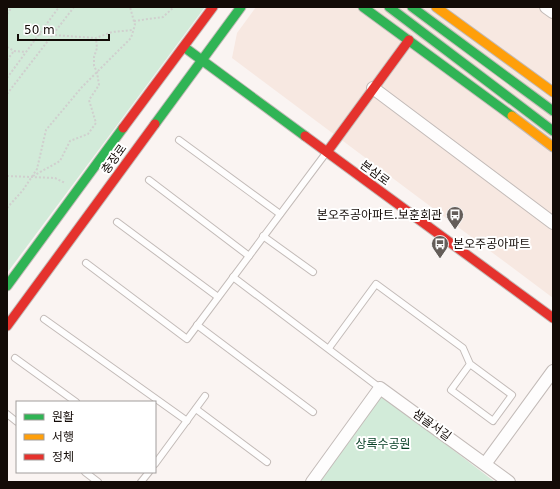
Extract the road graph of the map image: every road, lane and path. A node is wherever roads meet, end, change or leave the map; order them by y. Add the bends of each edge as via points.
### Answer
1 (12, 7) edge
2 (59, 7) edge
3 (74, 7) edge
4 (130, 7) edge
5 (174, 7) edge
6 (213, 7) edge
7 (241, 7) edge
8 (363, 7) edge
9 (389, 7) edge
10 (412, 7) edge
11 (436, 7) edge
12 (546, 7) edge
13 (553, 12) edge
14 (7, 14) edge
15 (134, 21) junction
16 (133, 30) junction
17 (40, 34) junction
18 (53, 35) junction
19 (96, 38) junction
20 (409, 40) junction
21 (7, 47) edge
22 (184, 47) junction
23 (14, 50) junction
24 (26, 52) junction
25 (7, 60) edge
26 (201, 60) junction
27 (97, 72) junction
28 (7, 78) edge
29 (373, 88) junction
30 (553, 92) edge
31 (7, 94) edge
32 (553, 111) edge
33 (552, 130) edge
34 (179, 140) dead end
35 (553, 147) edge
36 (327, 152) junction
37 (7, 176) edge
38 (32, 176) junction
39 (149, 180) dead end
40 (78, 190) junction
41 (7, 208) edge
42 (280, 214) junction
43 (117, 222) dead end
44 (553, 223) edge
45 (264, 236) junction
46 (249, 256) junction
47 (86, 263) dead end
48 (312, 272) dead end
49 (233, 277) junction
50 (7, 286) edge
51 (218, 297) junction
52 (553, 318) edge
53 (44, 319) dead end
54 (197, 325) junction
55 (7, 326) edge
56 (329, 348) junction
57 (15, 358) dead end
58 (470, 364) junction
59 (553, 371) edge
60 (380, 388) junction
61 (205, 396) dead end
62 (75, 401) edge
63 (196, 409) junction
64 (313, 412) dead end
65 (187, 421) junction
66 (156, 461) edge
67 (267, 462) dead end
68 (485, 464) junction
69 (86, 473) edge
70 (148, 473) edge
71 (98, 482) edge
72 (142, 482) edge
73 (312, 482) edge
74 (509, 482) edge

1 - 14 path
2 - 17 path
3 - 18 path
4 - 15 path
5 - 15 path via 163,17
6 - 22 street, 충장로
7 - 26 street, 충장로
8 - 20 street
9 - 33 street
10 - 32 street
11 - 30 street
12 - 13 street
15 - 16 path
16 - 19 path via 112,32
16 - 27 path via 131,38
17 - 18 path
17 - 24 path
18 - 19 path
18 - 31 path
19 - 27 path via 94,66
20 - 29 street
20 - 35 street
21 - 23 path
22 - 26 street, 본삼로
22 - 40 street, 충장로
23 - 24 path
23 - 25 path
24 - 28 path
26 - 36 street, 본삼로
26 - 55 street, 충장로
27 - 38 path via 46,130 37,169
27 - 38 path via 99,85 89,100 96,123 88,134 70,141 60,161
29 - 36 street
29 - 44 street
34 - 42 lane
36 - 42 lane
36 - 52 street, 본삼로
37 - 38 path
38 - 40 path via 55,178
38 - 41 path
39 - 46 lane
40 - 50 street, 충장로
42 - 45 lane
43 - 51 lane
45 - 46 lane
45 - 48 lane
46 - 49 lane
47 - 54 lane via 187,339
49 - 51 lane
49 - 56 lane
51 - 54 lane
53 - 65 lane
54 - 64 lane
56 - 58 lane via 376,284 463,348
56 - 60 lane
57 - 62 lane
58 - 58 lane via 512,395 493,421 451,390
59 - 68 street
60 - 68 street, 샘골서길
60 - 73 street
61 - 63 lane
63 - 65 lane
63 - 67 lane
65 - 66 lane
68 - 74 street, 샘골서길
69 - 71 lane
70 - 72 lane

